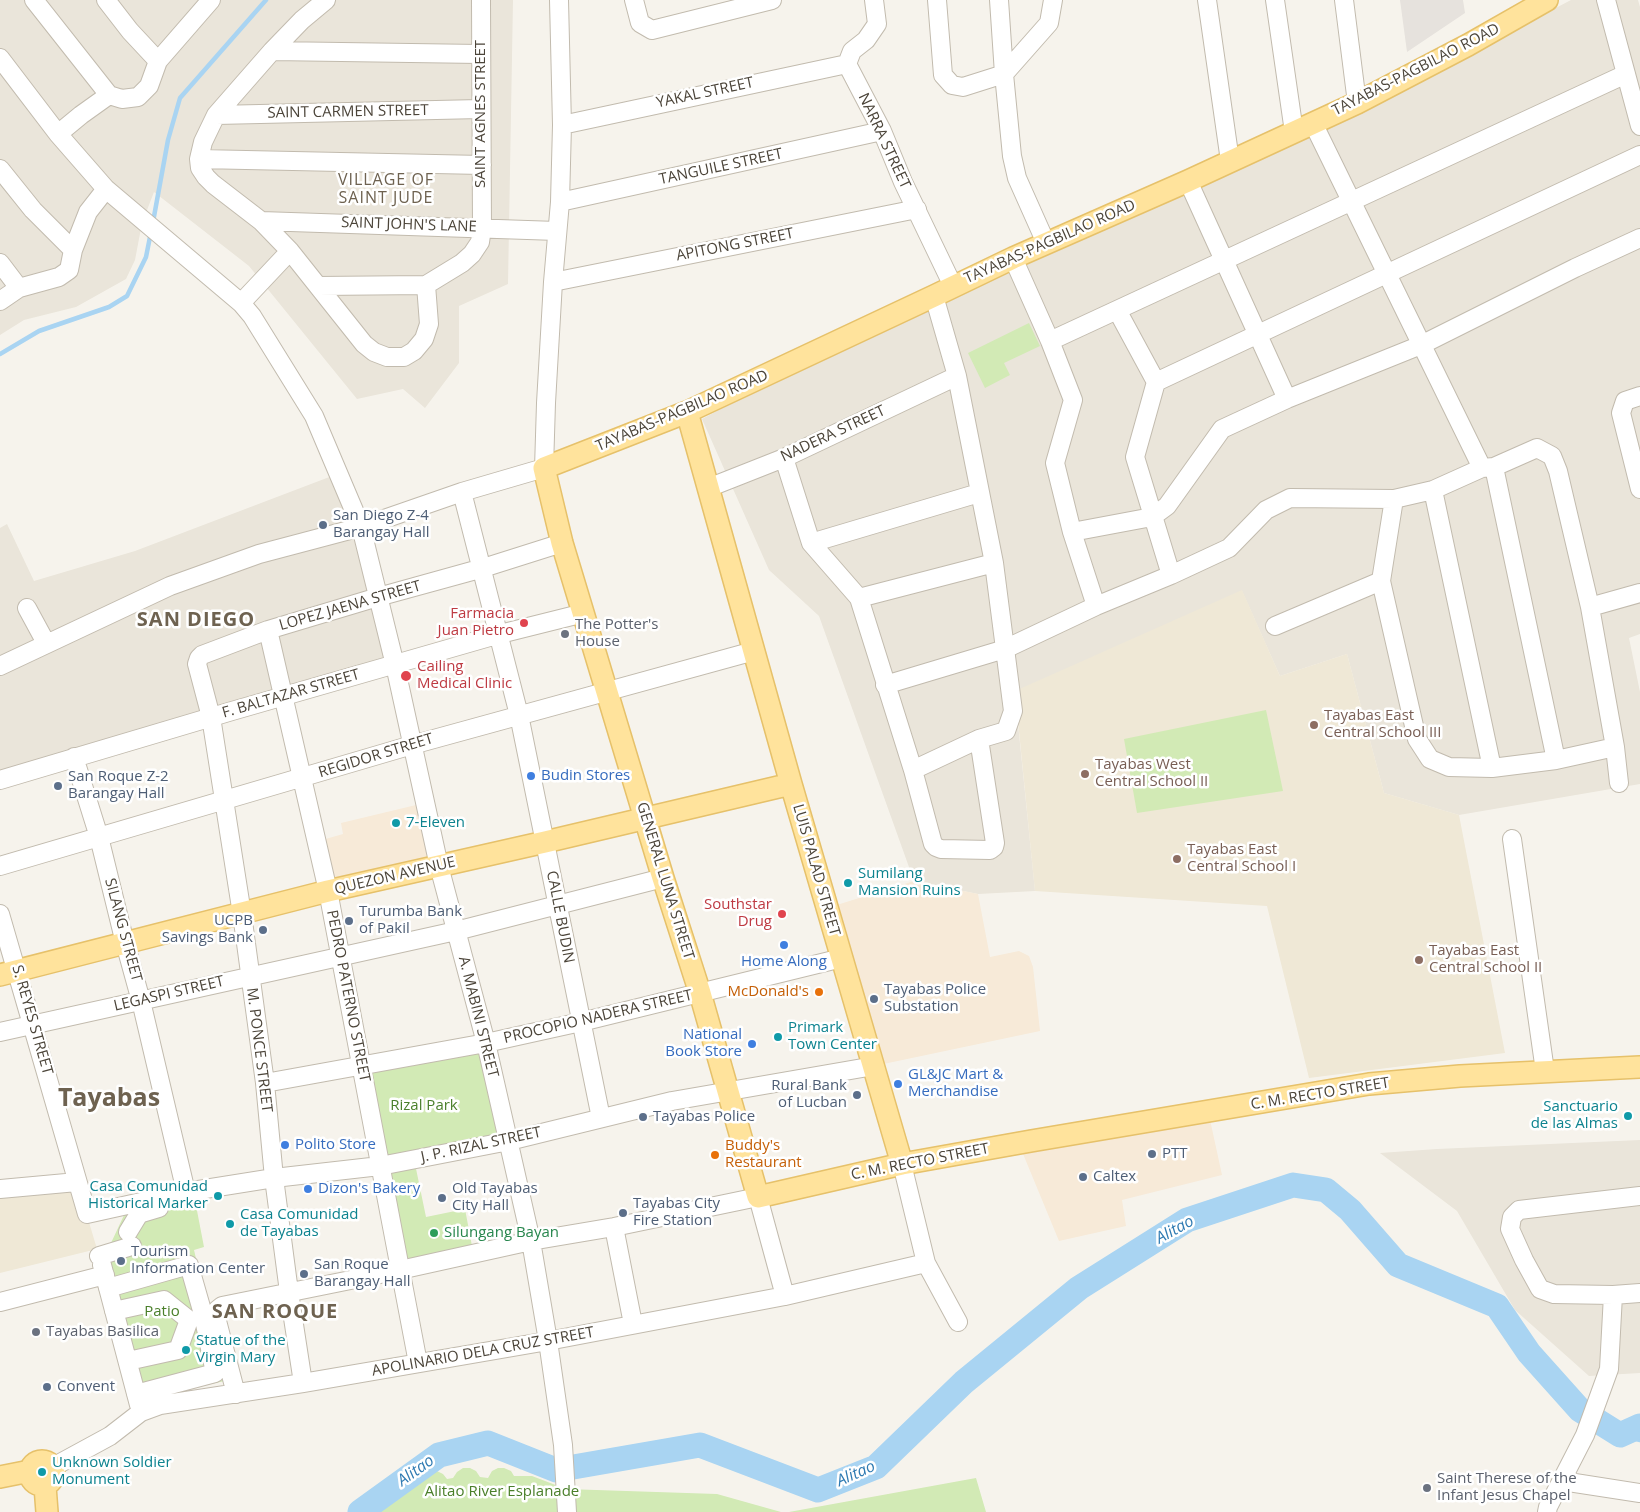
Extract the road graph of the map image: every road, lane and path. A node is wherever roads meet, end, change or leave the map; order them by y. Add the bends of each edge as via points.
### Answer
1 (34, 0) edge
2 (106, 0) edge
3 (211, 0) edge
4 (326, 0) edge
5 (481, 0) edge
6 (559, 0) edge
7 (634, 0) edge
8 (772, 0) edge
9 (874, 0) edge
10 (937, 0) edge
11 (999, 0) edge
12 (1053, 0) edge
13 (1207, 0) edge
14 (1275, 0) edge
15 (1344, 0) edge
16 (1547, 0) edge
17 (1606, 0) edge
18 (272, 52) junction
19 (480, 54) junction
20 (0, 58) edge
21 (158, 62) junction
22 (847, 64) junction
23 (1004, 74) junction
24 (1626, 74) junction
25 (109, 95) junction
26 (1357, 103) junction
27 (480, 109) junction
28 (216, 115) junction
29 (562, 125) junction
30 (1640, 126) edge
31 (1303, 127) junction
32 (882, 131) junction
33 (58, 134) junction
34 (1640, 155) edge
35 (199, 159) junction
36 (1230, 161) junction
37 (482, 165) junction
38 (0, 169) edge
39 (1188, 181) junction
40 (106, 189) junction
41 (1351, 201) junction
42 (560, 202) junction
43 (916, 209) junction
44 (261, 221) junction
45 (482, 228) junction
46 (557, 231) junction
47 (1640, 238) edge
48 (1046, 243) junction
49 (73, 250) junction
50 (290, 251) junction
51 (1013, 258) junction
52 (1224, 260) junction
53 (0, 263) edge
54 (1386, 274) junction
55 (553, 282) junction
56 (426, 285) junction
57 (318, 286) junction
58 (954, 286) junction
59 (19, 288) junction
60 (934, 296) junction
61 (0, 300) edge
62 (241, 303) junction
63 (1117, 310) junction
64 (1258, 334) junction
65 (1050, 341) junction
66 (1421, 345) junction
67 (956, 376) junction
68 (1156, 382) junction
69 (1640, 396) edge
70 (1287, 399) junction
71 (687, 412) junction
72 (784, 458) junction
73 (544, 468) junction
74 (1488, 468) junction
75 (708, 488) junction
76 (1640, 489) edge
77 (1433, 490) junction
78 (462, 492) junction
79 (980, 493) junction
80 (1394, 499) junction
81 (1152, 517) junction
82 (360, 527) junction
83 (1072, 532) junction
84 (562, 543) junction
85 (811, 543) junction
86 (994, 563) junction
87 (483, 568) junction
88 (1171, 576) junction
89 (1381, 581) junction
90 (1640, 593) edge
91 (378, 597) junction
92 (859, 598) junction
93 (1096, 606) junction
94 (1590, 606) junction
95 (27, 608) dead end
96 (584, 613) junction
97 (1275, 626) dead end
98 (268, 630) junction
99 (500, 634) junction
100 (46, 643) junction
101 (1005, 649) junction
102 (754, 651) junction
103 (395, 665) junction
104 (0, 666) edge
105 (885, 685) junction
106 (607, 690) junction
107 (284, 696) junction
108 (520, 715) junction
109 (211, 717) junction
110 (979, 739) junction
111 (412, 745) junction
112 (1615, 747) junction
113 (74, 757) junction
114 (1556, 760) junction
115 (1492, 768) junction
116 (913, 770) junction
117 (302, 779) junction
118 (0, 780) edge
119 (1619, 783) dead end
120 (791, 784) junction
121 (224, 800) junction
122 (646, 818) junction
123 (99, 837) junction
124 (1512, 839) dead end
125 (545, 842) junction
126 (0, 866) edge
127 (439, 866) junction
128 (663, 878) junction
129 (328, 892) junction
130 (558, 905) junction
131 (0, 914) edge
132 (242, 914) junction
133 (456, 931) junction
134 (125, 944) junction
135 (340, 957) junction
136 (842, 958) junction
137 (9, 972) edge
138 (250, 976) junction
139 (700, 993) junction
140 (141, 1001) junction
141 (581, 1022) junction
142 (33, 1025) junction
143 (0, 1032) edge
144 (486, 1043) junction
145 (361, 1066) junction
146 (874, 1066) junction
147 (1640, 1067) edge
148 (1545, 1071) junction
149 (264, 1083) junction
150 (729, 1091) junction
151 (601, 1118) junction
152 (509, 1141) junction
153 (902, 1164) junction
154 (380, 1166) junction
155 (274, 1178) junction
156 (77, 1182) junction
157 (0, 1189) edge
158 (189, 1196) junction
159 (1640, 1196) edge
160 (758, 1197) junction
161 (87, 1214) joint
162 (614, 1227) junction
163 (531, 1241) junction
164 (926, 1263) junction
165 (400, 1270) junction
166 (104, 1271) junction
167 (289, 1292) junction
168 (1640, 1293) edge
169 (1613, 1295) junction
170 (785, 1296) junction
171 (0, 1302) edge
172 (114, 1311) junction
173 (206, 1315) junction
174 (958, 1322) dead end
175 (633, 1324) junction
176 (548, 1341) junction
177 (128, 1361) junction
178 (418, 1363) junction
179 (303, 1383) junction
180 (136, 1394) junction
181 (236, 1394) junction
182 (141, 1412) junction
183 (49, 1476) junction
184 (0, 1477) edge
185 (1562, 1481) junction
186 (1640, 1493) edge
187 (47, 1512) edge
188 (567, 1512) edge
189 (1547, 1512) edge

1 - 25 street
2 - 21 street
3 - 21 street
4 - 18 street
5 - 19 street, SAINT AGNES STREET
6 - 29 street
7 - 8 street via 640,23 652,30
9 - 22 street via 877,24 866,40 852,51
10 - 23 street via 943,75 952,84 963,87
11 - 23 street
12 - 23 street via 1049,23
13 - 36 street
14 - 31 street
15 - 26 street
16 - 26 main road, TAYABAS-PAGBILAO ROAD via 1468,46
17 - 24 street
18 - 19 street
18 - 28 street
19 - 27 street, SAINT AGNES STREET
20 - 33 street, A. MABINI STREET
21 - 25 street via 150,86 138,97 122,99
22 - 29 street, YAKAL STREET
22 - 32 street, NARRA STREET
23 - 48 street via 1017,178
24 - 30 street
24 - 41 street
25 - 33 street
26 - 31 main road, TAYABAS-PAGBILAO ROAD
27 - 28 street, SAINT CARMEN STREET
27 - 37 street, SAINT AGNES STREET
28 - 35 street
29 - 42 street
31 - 36 main road, TAYABAS-PAGBILAO ROAD
31 - 41 street
32 - 42 street, TANGUILE STREET
32 - 43 street, NARRA STREET
33 - 40 street, A. MABINI STREET
34 - 54 street
35 - 37 street
35 - 44 street via 206,177
36 - 39 main road, TAYABAS-PAGBILAO ROAD
37 - 45 street, SAINT AGNES STREET
38 - 49 street via 33,210
39 - 48 main road, TAYABAS-PAGBILAO ROAD
39 - 52 street
40 - 49 street via 88,212
40 - 62 street, A. MABINI STREET
41 - 52 street
41 - 54 street
42 - 46 street
43 - 55 street, APITONG STREET
43 - 58 street, NARRA STREET
44 - 45 street, SAINT JOHN'S LANE
44 - 50 street
45 - 46 street, SAINT JOHN'S LANE
45 - 56 street, SAINT AGNES STREET via 480,242 472,254
46 - 55 street
47 - 66 street
48 - 51 main road, TAYABAS-PAGBILAO ROAD
49 - 59 street via 69,270 59,277
50 - 57 street
50 - 62 street
51 - 58 main road, TAYABAS-PAGBILAO ROAD
51 - 65 street
52 - 63 street
52 - 64 street
53 - 59 street
54 - 64 street
54 - 66 street
55 - 73 street
56 - 57 street
56 - 57 street via 429,324 424,339 404,357 387,357 364,344
58 - 60 main road, TAYABAS-PAGBILAO ROAD
59 - 61 street
60 - 67 street
60 - 71 main road, TAYABAS-PAGBILAO ROAD
62 - 82 street, A. MABINI STREET via 314,416
63 - 65 street
63 - 68 street
64 - 68 street
64 - 70 street
65 - 83 street via 1073,400 1055,463
66 - 70 street
66 - 74 street
67 - 72 street, NADERA STREET
67 - 79 street
68 - 81 street via 1135,457
69 - 76 street via 1625,401 1621,413
70 - 81 street via 1222,429 1167,506
71 - 73 main road, TAYABAS-PAGBILAO ROAD
71 - 75 main road, LUIS PALAD STREET
72 - 75 street, NADERA STREET
72 - 85 street
73 - 78 street
73 - 84 main road, GENERAL LUNA STREET
74 - 77 street
74 - 94 street via 1537,448 1552,456
74 - 114 street
75 - 102 main road, LUIS PALAD STREET
77 - 80 street
77 - 115 street
78 - 82 street
78 - 87 street, CALLE BUDIN
79 - 85 street
79 - 86 street
80 - 88 street via 1290,498 1266,510 1229,548
80 - 89 street
81 - 83 street
81 - 88 street
82 - 91 street, A. MABINI STREET
82 - 100 street via 259,554 170,586
83 - 93 street
84 - 87 street, LOPEZ JAENA STREET
84 - 96 main road, GENERAL LUNA STREET
85 - 92 street
86 - 92 street
86 - 101 street
87 - 91 street, LOPEZ JAENA STREET
87 - 99 street, CALLE BUDIN
88 - 93 street
89 - 97 street
89 - 115 street via 1417,739 1430,759 1449,767
90 - 94 street
91 - 98 street, LOPEZ JAENA STREET
91 - 103 street, A. MABINI STREET
92 - 105 street
93 - 101 street
94 - 112 street
95 - 100 street
96 - 99 street, F. BALTAZAR STREET
96 - 106 main road, GENERAL LUNA STREET
98 - 107 street, PEDRO PATERNO STREET
98 - 109 street, LOPEZ JAENA STREET via 199,658 196,664
99 - 103 street, F. BALTAZAR STREET
99 - 108 street, CALLE BUDIN
100 - 104 street
101 - 105 street
101 - 110 street via 1013,711 1006,731
102 - 106 street, REGIDOR STREET
102 - 120 main road, LUIS PALAD STREET
103 - 107 street, F. BALTAZAR STREET
103 - 111 street, A. MABINI STREET
105 - 116 street
106 - 108 street, REGIDOR STREET
106 - 122 main road, GENERAL LUNA STREET
107 - 109 street, F. BALTAZAR STREET
107 - 117 street, PEDRO PATERNO STREET
108 - 111 street, REGIDOR STREET
108 - 125 street, CALLE BUDIN
109 - 113 street, F. BALTAZAR STREET
109 - 121 street, M. PONCE STREET
110 - 116 street
110 - 116 street via 995,843 990,850 936,847 933,844
111 - 117 street, REGIDOR STREET
111 - 127 street, A. MABINI STREET
112 - 114 street
112 - 119 street
113 - 118 street, F. BALTAZAR STREET
113 - 123 street, SILANG STREET
114 - 115 street
117 - 121 street, REGIDOR STREET
117 - 129 street, PEDRO PATERNO STREET
120 - 122 main road, QUEZON AVENUE
120 - 136 main road, LUIS PALAD STREET
121 - 123 street, REGIDOR STREET
121 - 132 street, M. PONCE STREET
122 - 125 main road, QUEZON AVENUE
122 - 128 main road, GENERAL LUNA STREET
123 - 126 street, REGIDOR STREET
123 - 134 street, SILANG STREET
124 - 148 street
125 - 127 main road, QUEZON AVENUE
125 - 130 street, CALLE BUDIN
127 - 129 main road, QUEZON AVENUE
127 - 133 street, A. MABINI STREET
128 - 130 street, LEGASPI STREET
128 - 139 main road, GENERAL LUNA STREET
129 - 132 main road, QUEZON AVENUE
129 - 135 street, PEDRO PATERNO STREET
130 - 133 street, LEGASPI STREET
130 - 141 street, CALLE BUDIN
131 - 137 street, S. REYES STREET
132 - 134 main road, QUEZON AVENUE
132 - 138 street, M. PONCE STREET
133 - 135 street, LEGASPI STREET
133 - 144 street, A. MABINI STREET
134 - 137 main road, QUEZON AVENUE
134 - 140 street, SILANG STREET
135 - 138 street, LEGASPI STREET
135 - 145 street, PEDRO PATERNO STREET
136 - 139 street, PROCOPIO NADERA STREET
136 - 146 main road, LUIS PALAD STREET
137 - 142 street, S. REYES STREET
138 - 140 street, LEGASPI STREET
138 - 149 street, M. PONCE STREET
139 - 141 street, PROCOPIO NADERA STREET
139 - 150 main road, GENERAL LUNA STREET
140 - 142 street, LEGASPI STREET
140 - 158 street, SILANG STREET
141 - 144 street, PROCOPIO NADERA STREET
141 - 151 street, CALLE BUDIN
142 - 143 street, LEGASPI STREET
142 - 156 street, S. REYES STREET
144 - 145 street, PROCOPIO NADERA STREET
144 - 152 street, A. MABINI STREET
145 - 149 street, PROCOPIO NADERA STREET
145 - 154 street, PEDRO PATERNO STREET
146 - 150 street, J. P. RIZAL STREET
146 - 153 main road, LUIS PALAD STREET
147 - 148 main road, C. M. RECTO STREET
148 - 153 main road, C. M. RECTO STREET via 1369,1084
149 - 155 street, M. PONCE STREET
150 - 151 street, J. P. RIZAL STREET
150 - 160 main road, GENERAL LUNA STREET
151 - 152 street, J. P. RIZAL STREET
152 - 154 street, J. P. RIZAL STREET
152 - 163 street, A. MABINI STREET
153 - 160 main road, C. M. RECTO STREET
153 - 164 street, LUIS PALAD STREET
154 - 155 street, J. P. RIZAL STREET
154 - 165 street, PEDRO PATERNO STREET
155 - 158 street, J. P. RIZAL STREET
155 - 167 street, M. PONCE STREET
156 - 157 street
156 - 161 street, S. REYES STREET
158 - 161 street, J. P. RIZAL STREET
158 - 166 street via 139,1214 130,1239
159 - 169 street via 1519,1210 1512,1217 1510,1229 1540,1289 1554,1294
160 - 162 street, C. M. RECTO STREET
160 - 170 street, GENERAL LUNA STREET
162 - 163 street, C. M. RECTO STREET
162 - 175 street
163 - 165 street, C. M. RECTO STREET
163 - 176 street, A. MABINI STREET
164 - 170 street, APOLINARIO DELA CRUZ STREET
164 - 174 street, LUIS PALAD STREET
165 - 167 street, C. M. RECTO STREET
165 - 178 street, PEDRO PATERNO STREET
166 - 171 street
166 - 172 street
166 - 173 street via 189,1265
167 - 173 street, C. M. RECTO STREET via 222,1306
167 - 179 street, M. PONCE STREET
168 - 169 street
169 - 185 street via 1609,1369 1585,1435
170 - 175 street, APOLINARIO DELA CRUZ STREET
172 - 173 street via 164,1300
172 - 177 street
173 - 177 street via 178,1350
173 - 180 street via 215,1374
173 - 181 street
175 - 176 street, APOLINARIO DELA CRUZ STREET
176 - 178 street, APOLINARIO DELA CRUZ STREET
176 - 188 street, A. MABINI STREET via 563,1445
177 - 180 street
178 - 179 street, APOLINARIO DELA CRUZ STREET
179 - 181 street, APOLINARIO DELA CRUZ STREET
180 - 182 street
181 - 182 street, APOLINARIO DELA CRUZ STREET via 160,1405
182 - 183 street, APOLINARIO DELA CRUZ STREET
183 - 184 main road via 49,1463 44,1461 33,1465 30,1470
183 - 187 main road
185 - 186 street
185 - 189 street

